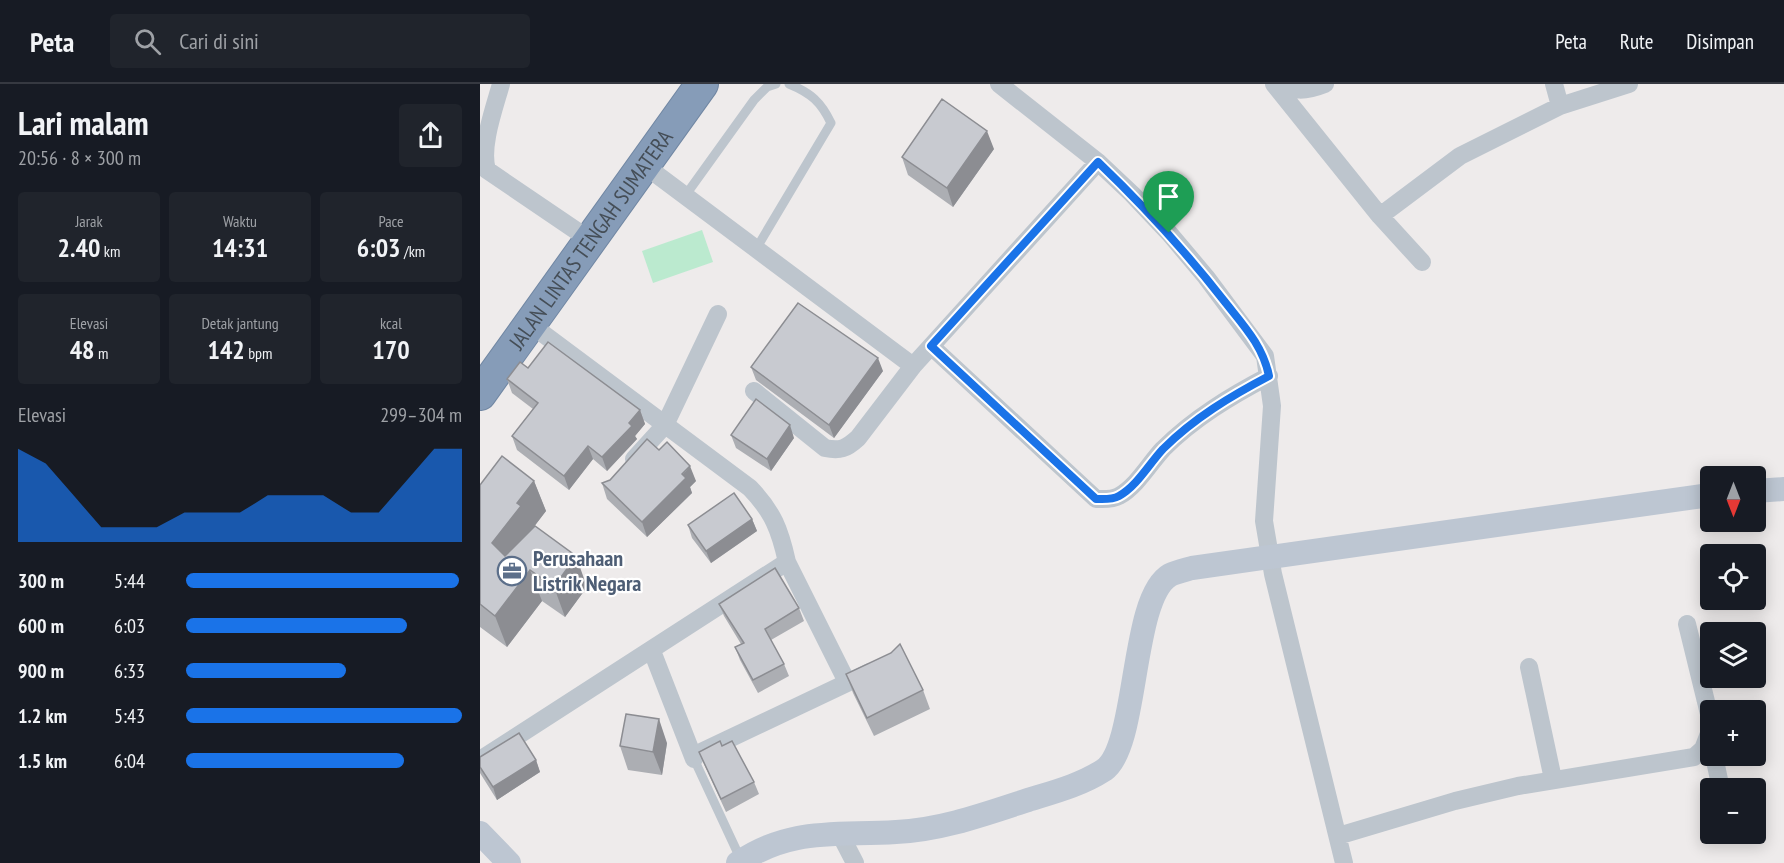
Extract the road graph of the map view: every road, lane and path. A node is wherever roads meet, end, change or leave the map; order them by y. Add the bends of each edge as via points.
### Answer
1 (501, 84) edge
2 (702, 84) edge
3 (776, 84) edge
4 (789, 84) edge
5 (1274, 84) edge
6 (1325, 84) edge
7 (1554, 84) edge
8 (1629, 84) edge
9 (1010, 87) edge
10 (1560, 106) junction
11 (1098, 162) junction
12 (644, 165) junction
13 (484, 169) edge
14 (685, 196) junction
15 (1380, 216) junction
16 (590, 240) junction
17 (756, 249) junction
18 (1422, 262) dead end
19 (718, 314) dead end
20 (530, 324) junction
21 (931, 346) junction
22 (913, 366) junction
23 (1269, 376) junction
24 (754, 392) dead end
25 (480, 393) edge
26 (665, 425) junction
27 (621, 472) edge
28 (1784, 489) edge
29 (1766, 490) edge
30 (1700, 496) edge
31 (1270, 558) junction
32 (787, 562) junction
33 (1687, 624) dead end
34 (652, 651) junction
35 (884, 665) edge
36 (1529, 667) dead end
37 (847, 682) junction
38 (1706, 700) edge
39 (1700, 752) edge
40 (694, 757) junction
41 (480, 760) edge
42 (1553, 779) junction
43 (839, 832) junction
44 (480, 833) edge
45 (1338, 836) junction
46 (740, 862) edge
47 (509, 863) edge
48 (855, 863) edge
49 (1344, 863) edge

1 - 13 street via 483,146
2 - 12 highway, JALAN LINTAS TENGAH SUMATERA
3 - 14 lane via 754,100
4 - 17 lane via 807,91 822,105 831,123
5 - 6 street via 1308,91
5 - 15 street
7 - 10 street
8 - 10 street
9 - 11 street
10 - 15 street via 1460,156
11 - 21 street
11 - 23 street via 1169,233 1206,277 1265,356
12 - 14 street
12 - 16 highway, JALAN LINTAS TENGAH SUMATERA
13 - 16 street
14 - 17 street
15 - 18 street
16 - 20 highway, JALAN LINTAS TENGAH SUMATERA
17 - 22 street
19 - 26 street
20 - 25 highway, JALAN LINTAS TENGAH SUMATERA
20 - 26 street
21 - 22 street
21 - 23 street via 1096,499 1119,496 1195,421
22 - 24 street via 847,449 825,448
23 - 31 street via 1272,406 1264,521
26 - 27 street
26 - 32 street via 750,488 769,507 782,537
28 - 29 street
30 - 31 street
31 - 43 street via 1192,568 1169,576 1158,588 1147,617 1116,753 1106,768 1074,785 936,827
31 - 45 street
32 - 34 street
32 - 37 street
33 - 38 street
34 - 40 street
34 - 41 street
35 - 37 street
36 - 42 street
37 - 40 street
39 - 42 street via 1694,757
40 - 46 lane
42 - 45 street via 1455,801
43 - 46 street via 780,841
43 - 48 street
44 - 47 street
45 - 49 street

